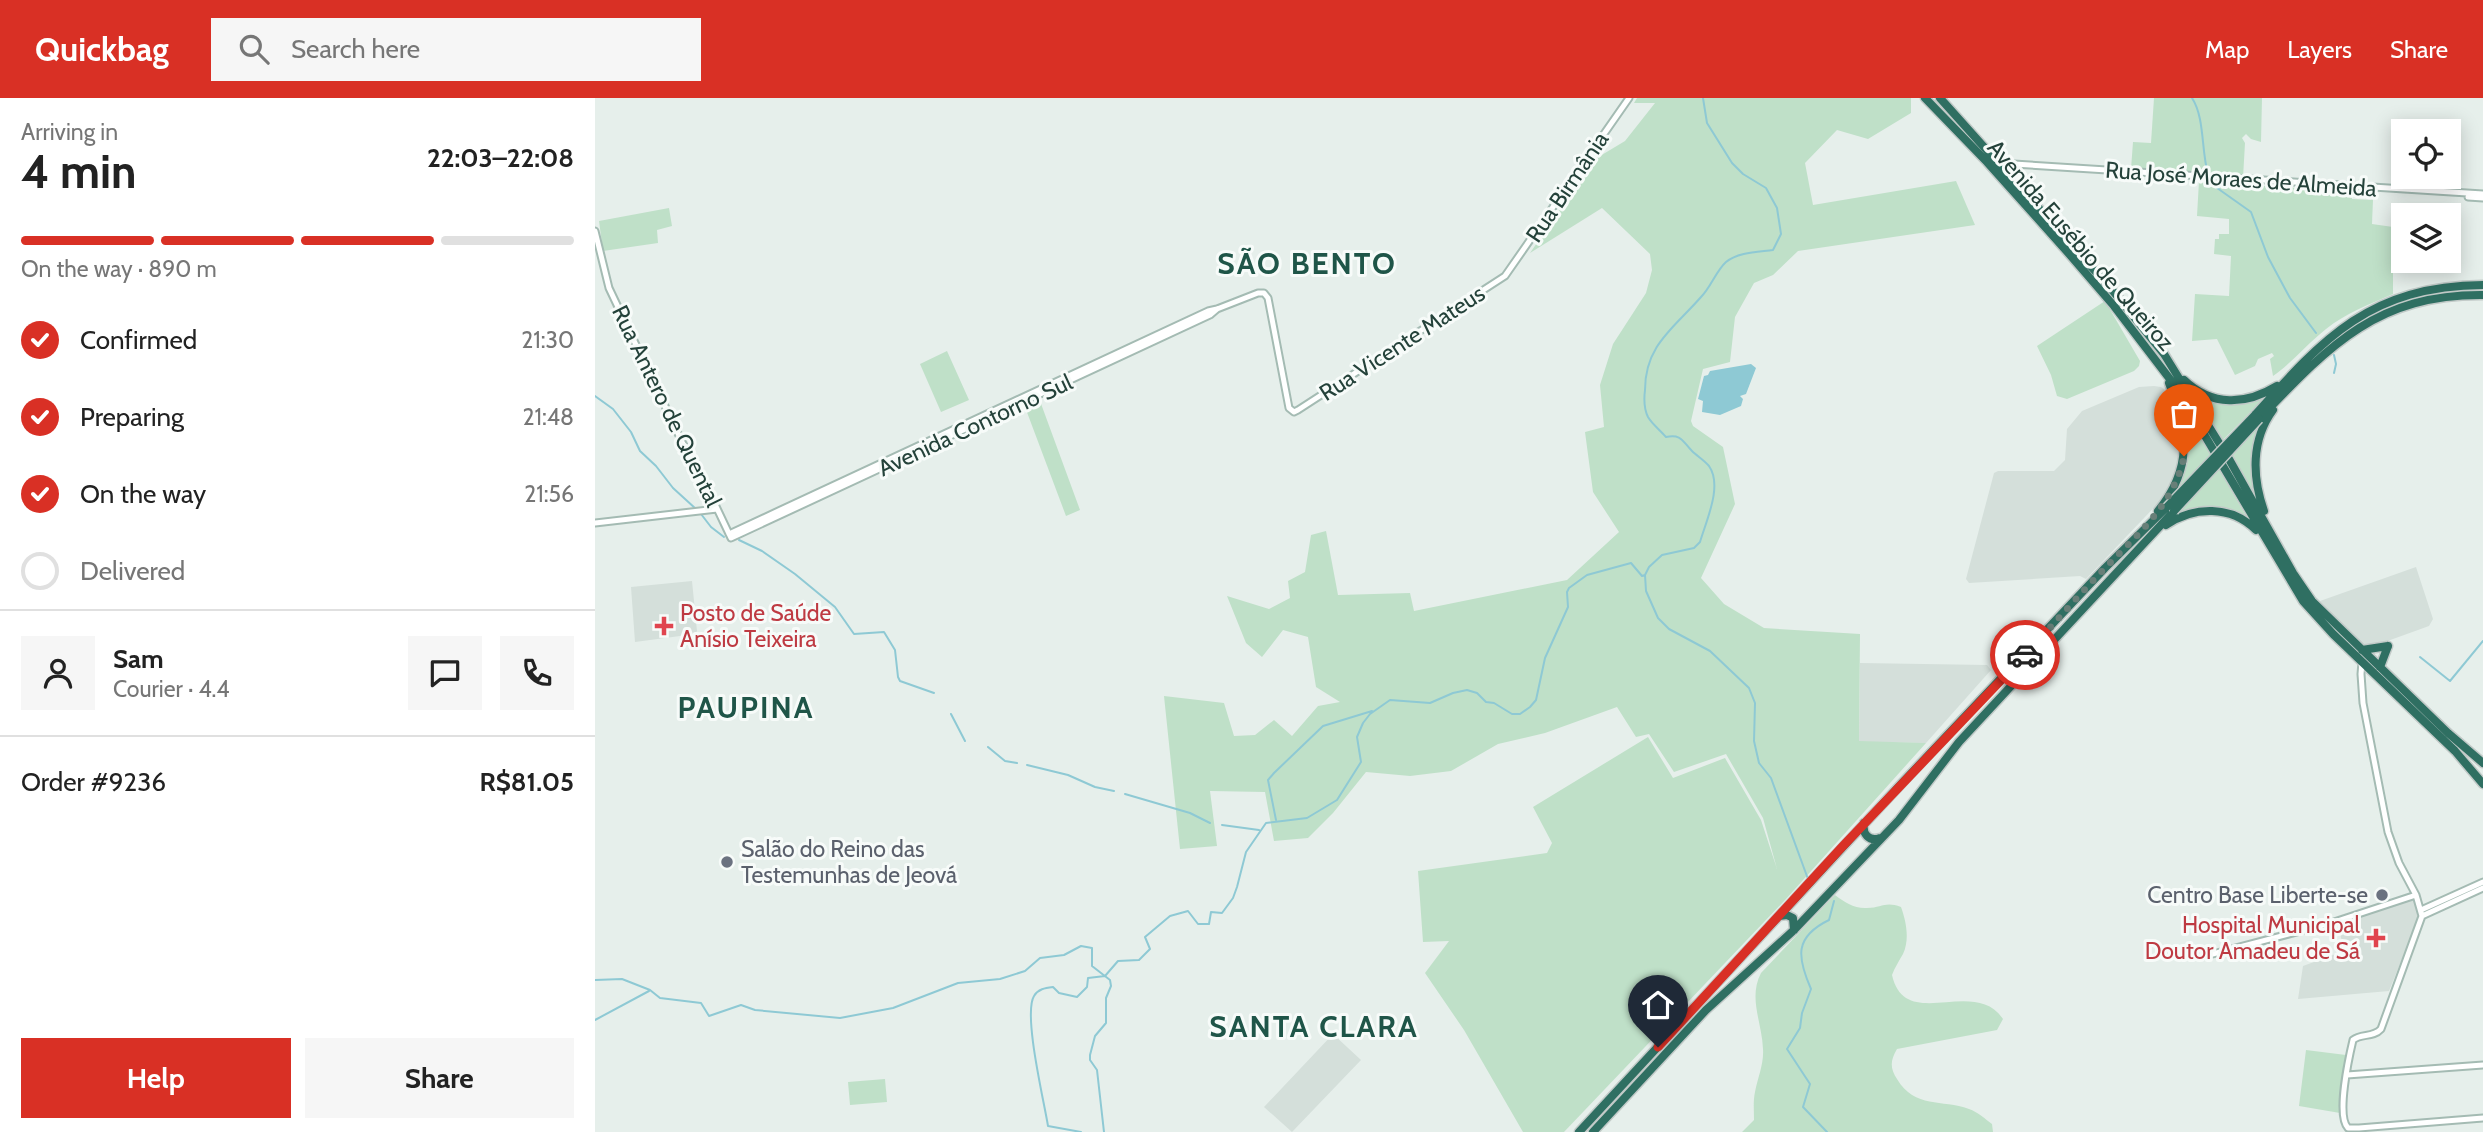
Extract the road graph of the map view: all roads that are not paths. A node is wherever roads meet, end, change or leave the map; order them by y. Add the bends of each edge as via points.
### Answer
1 (1629, 98) edge
2 (1925, 98) edge
3 (1940, 98) edge
4 (1998, 163) junction
5 (2040, 168) junction
6 (2007, 173) junction
7 (2483, 196) edge
8 (595, 231) edge
9 (1505, 276) joint
10 (2483, 285) edge
11 (2483, 295) edge
12 (2164, 354) junction
13 (2166, 373) junction
14 (2287, 384) junction
15 (1298, 410) joint
16 (717, 509) junction
17 (2170, 510) junction
18 (595, 523) edge
19 (2152, 535) junction
20 (730, 536) joint
21 (2131, 542) junction
22 (2272, 544) junction
23 (2362, 650) junction
24 (2362, 662) junction
25 (2380, 667) junction
26 (2007, 673) junction
27 (2018, 680) junction
28 (2483, 763) edge
29 (2483, 784) edge
30 (1864, 823) junction
31 (1882, 837) junction
32 (2483, 882) edge
33 (2483, 888) edge
34 (2416, 895) junction
35 (2422, 913) junction
36 (1779, 916) junction
37 (1794, 930) junction
38 (2206, 955) dead end
39 (2483, 1065) edge
40 (2347, 1075) junction
41 (2483, 1118) edge
42 (1579, 1132) edge
43 (1593, 1132) edge

1 - 9 street, Rua Birmânia
2 - 13 highway, Avenida Eusébio de Queiroz via 2071,257
3 - 4 highway, Avenida Eusébio de Queiroz
4 - 5 street, Rua José Moraes de Almeida
4 - 6 highway, Avenida Eusébio de Queiroz
5 - 6 street, Rua José Moraes de Almeida via 2014,167
5 - 7 street, Rua José Moraes de Almeida
6 - 12 highway, Avenida Eusébio de Queiroz
8 - 16 street, Rua Antero de Quental via 609,288
9 - 15 street, Rua Vicente Mateus
10 - 14 highway via 2418,293 2370,311 2333,333
11 - 14 highway via 2433,298 2376,317
12 - 14 highway via 2190,386 2214,399 2258,397
12 - 22 highway, Avenida Eusébio de Queiroz via 2229,459
13 - 21 highway via 2183,423 2182,465 2167,500
13 - 22 highway, Avenida Eusébio de Queiroz
14 - 17 highway, bridge
14 - 22 highway via 2263,427 2255,466
15 - 20 street, Avenida Contorno Sul via 1287,405 1267,295 1261,292 1180,323
16 - 18 street
16 - 20 street, Rua Antero de Quental
17 - 19 highway
17 - 21 highway
19 - 22 highway via 2180,516 2217,511 2243,519
19 - 27 highway
21 - 26 highway
22 - 23 highway, Avenida Eusébio de Queiroz via 2304,591
22 - 24 highway, Avenida Eusébio de Queiroz via 2303,601
23 - 25 highway, Avenida Eusébio de Queiroz
23 - 25 highway via 2388,646
24 - 29 highway, Avenida Eusébio de Queiroz
24 - 34 street via 2364,703 2389,832
25 - 28 highway, Avenida Eusébio de Queiroz
26 - 27 highway
26 - 30 highway
27 - 31 highway via 1959,742
30 - 31 highway via 1868,837
30 - 36 highway
31 - 37 highway
32 - 35 street
33 - 35 street
34 - 35 street
34 - 38 street via 2331,923
35 - 40 street via 2382,1025 2375,1034 2353,1040
36 - 37 highway via 1793,918
36 - 42 highway
37 - 43 highway via 1706,1010
39 - 40 street
40 - 41 street via 2342,1115 2345,1125 2352,1128

